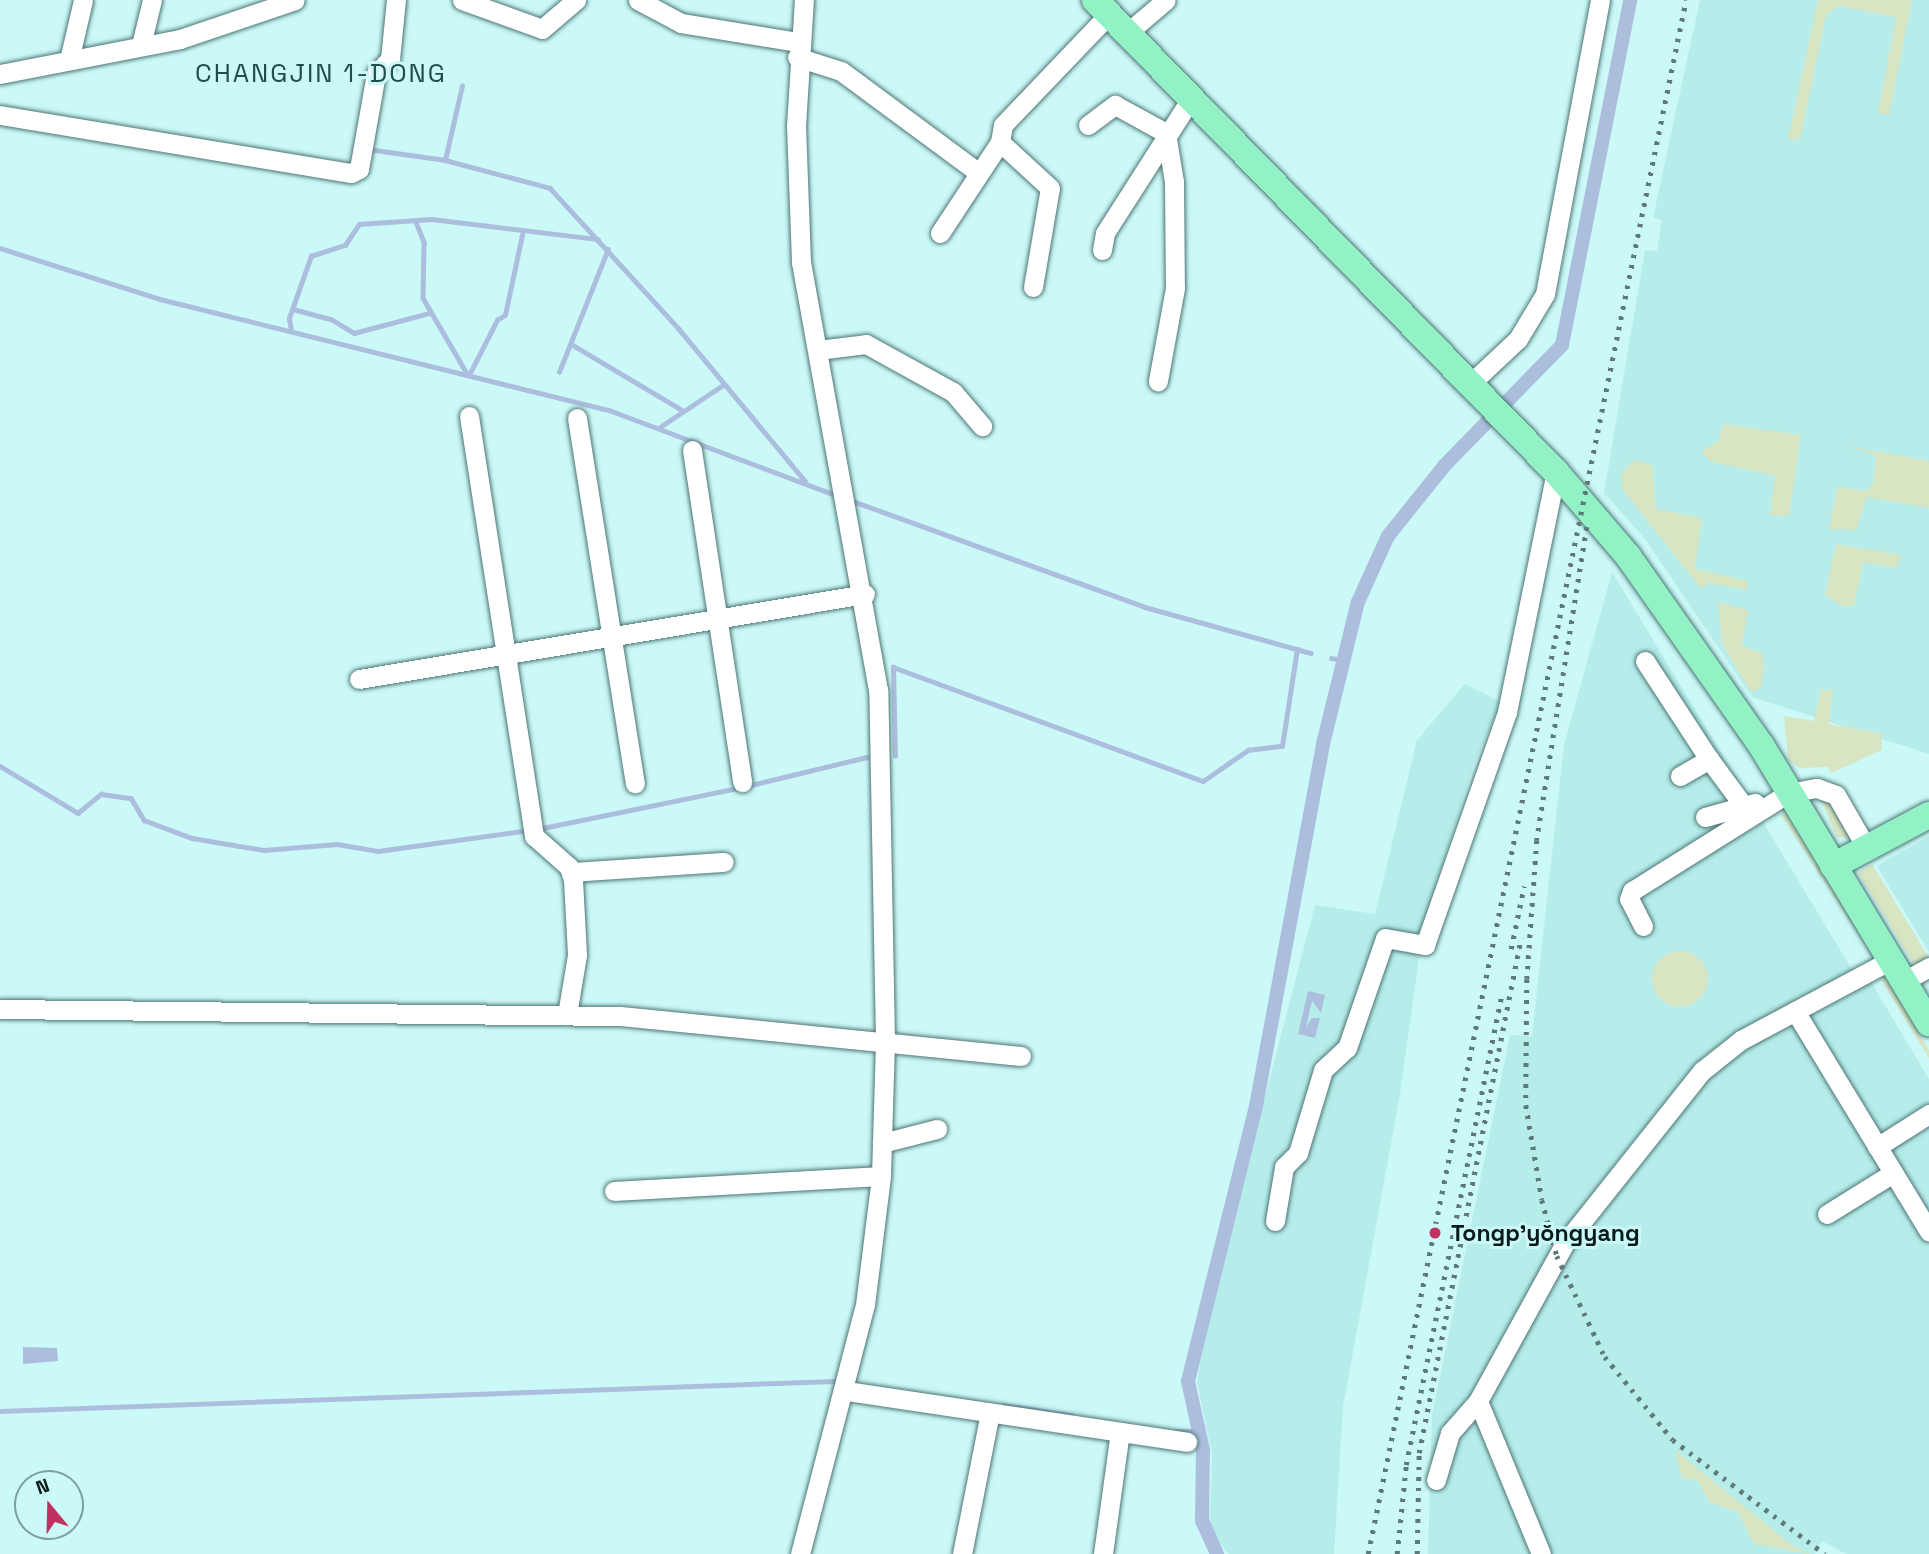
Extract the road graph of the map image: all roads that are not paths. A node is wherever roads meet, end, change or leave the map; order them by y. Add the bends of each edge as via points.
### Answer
1 (83, 0) edge
2 (152, 0) edge
3 (295, 0) edge
4 (396, 0) edge
5 (462, 0) edge
6 (576, 0) edge
7 (638, 0) edge
8 (804, 0) edge
9 (1166, 0) edge
10 (1600, 0) edge
11 (250, 8) edge
12 (1110, 16) edge
13 (141, 45) junction
14 (798, 49) junction
15 (70, 56) junction
16 (0, 74) edge
17 (1190, 100) junction
18 (0, 115) edge
19 (1088, 125) dead end
20 (1166, 133) junction
21 (1000, 142) junction
22 (976, 171) junction
23 (940, 233) dead end
24 (1102, 250) dead end
25 (1033, 286) dead end
26 (818, 350) junction
27 (1158, 381) dead end
28 (1476, 392) junction
29 (469, 416) dead end
30 (577, 418) dead end
31 (982, 426) dead end
32 (692, 450) dead end
33 (1556, 472) junction
34 (865, 594) junction
35 (718, 619) junction
36 (612, 637) junction
37 (506, 654) junction
38 (1645, 661) dead end
39 (359, 679) dead end
40 (1709, 760) junction
41 (1680, 776) dead end
42 (742, 782) dead end
43 (635, 783) dead end
44 (1779, 797) junction
45 (1743, 805) junction
46 (1929, 815) edge
47 (1705, 817) dead end
48 (1866, 847) junction
49 (724, 862) dead end
50 (1833, 866) junction
51 (572, 872) junction
52 (1643, 926) dead end
53 (1929, 967) edge
54 (1897, 971) junction
55 (0, 1009) edge
56 (1795, 1011) junction
57 (566, 1014) junction
58 (1929, 1023) edge
59 (885, 1039) junction
60 (1021, 1056) dead end
61 (1929, 1114) edge
62 (937, 1129) dead end
63 (882, 1143) junction
64 (1877, 1147) junction
65 (1893, 1173) junction
66 (881, 1177) junction
67 (614, 1191) dead end
68 (1827, 1214) dead end
69 (1275, 1221) dead end
70 (1929, 1231) edge
71 (846, 1391) junction
72 (1478, 1401) junction
73 (990, 1412) junction
74 (1121, 1432) junction
75 (1187, 1442) dead end
76 (1436, 1480) dead end
77 (800, 1554) edge
78 (962, 1554) edge
79 (1103, 1554) edge
80 (1541, 1554) edge

1 - 15 street
2 - 13 street
3 - 11 street
4 - 18 street via 390,58 376,74 359,169 351,173
5 - 6 street via 542,29
7 - 14 street via 681,23
8 - 14 street
9 - 12 street
10 - 28 street via 1545,294 1518,339
11 - 13 street
12 - 17 main road
12 - 21 street via 1003,125
13 - 15 street
14 - 22 street via 841,71
14 - 26 street via 797,206
15 - 16 street
17 - 20 street
17 - 28 main road
19 - 20 street via 1115,105
20 - 24 street via 1105,233
20 - 27 street via 1174,182 1174,288
21 - 22 street
21 - 25 street via 1050,188
22 - 23 street
26 - 31 street via 866,344 953,392
26 - 34 street
28 - 33 main road
29 - 37 street
30 - 36 street
32 - 35 street
33 - 44 main road via 1673,614
33 - 69 street via 1507,712 1425,945 1385,938 1347,1048 1323,1070 1298,1153 1284,1167
34 - 35 street
34 - 59 street via 884,762
35 - 36 street
35 - 42 street
36 - 37 street
36 - 43 street
37 - 39 street
37 - 51 street via 534,836
38 - 40 street
40 - 41 street
40 - 45 street
44 - 45 street
44 - 48 street via 1817,788 1836,795
44 - 50 main road
44 - 52 street via 1762,813 1632,891 1629,899
45 - 47 street
46 - 48 main road
48 - 50 main road
49 - 51 street
50 - 54 main road
51 - 57 street via 576,955
53 - 54 street
54 - 56 street
54 - 58 main road
55 - 57 street
56 - 64 street
56 - 72 street via 1702,1071 1565,1243
57 - 59 street
59 - 60 street
59 - 63 street
61 - 64 street
62 - 63 street
63 - 66 street
64 - 65 street
65 - 68 street
65 - 70 street
66 - 67 street
66 - 71 street via 865,1305
71 - 73 street
71 - 77 street
72 - 76 street via 1450,1433
72 - 80 street
73 - 74 street
73 - 78 street
74 - 75 street
74 - 79 street

